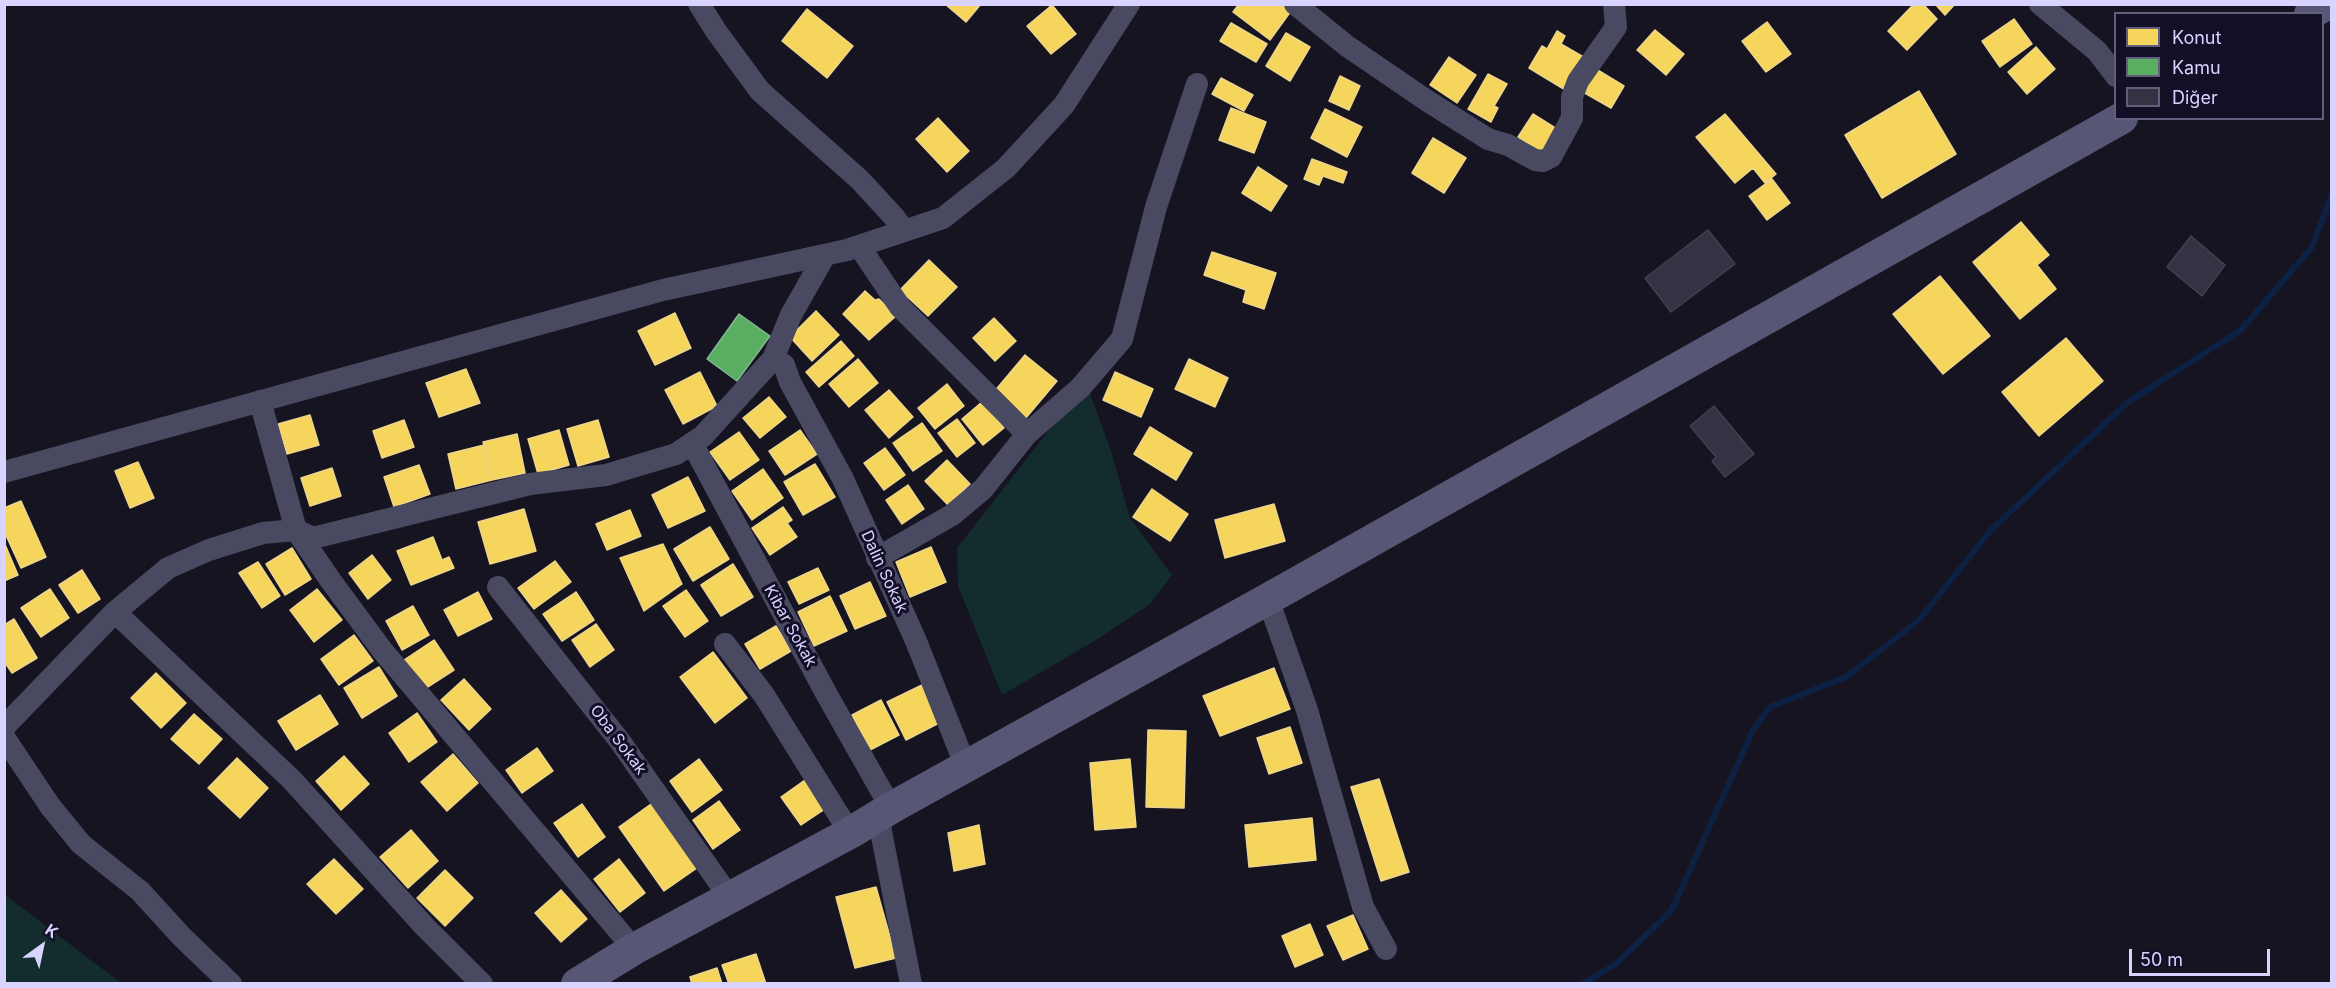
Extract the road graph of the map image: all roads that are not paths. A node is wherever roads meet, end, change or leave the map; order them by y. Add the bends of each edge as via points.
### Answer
1 (699, 4) edge
2 (1129, 4) edge
3 (1295, 4) edge
4 (1614, 4) edge
5 (2040, 4) edge
6 (2326, 4) edge
7 (2313, 12) edge
8 (2114, 75) edge
9 (1197, 84) dead end
10 (2118, 120) edge
11 (904, 231) junction
12 (859, 246) junction
13 (825, 255) junction
14 (772, 359) junction
15 (260, 401) junction
16 (1027, 434) junction
17 (692, 443) junction
18 (4, 472) edge
19 (296, 530) junction
20 (877, 558) junction
21 (498, 587) dead end
22 (1268, 599) junction
23 (115, 612) junction
24 (725, 644) dead end
25 (4, 727) edge
26 (4, 737) edge
27 (966, 767) junction
28 (885, 812) junction
29 (850, 833) junction
30 (730, 898) junction
31 (634, 949) junction
32 (1386, 949) dead end
33 (231, 984) edge
34 (482, 984) edge
35 (577, 984) edge
36 (911, 984) edge

1 - 11 street via 760,91 860,180
2 - 11 street via 1064,105 1006,168 943,218
3 - 4 street via 1347,46 1426,100 1488,139 1543,161 1551,157 1572,118 1572,97 1578,81 1616,27
5 - 8 street via 2097,51
6 - 7 main road
9 - 16 street via 1156,207 1122,339 1080,388
10 - 22 main road
11 - 12 street
12 - 13 street
12 - 16 street via 900,307
13 - 14 street via 790,315
13 - 15 street via 663,290
14 - 17 street via 703,436
14 - 20 street, Dalin Sokak via 784,365 843,479
15 - 18 street
15 - 19 street
16 - 20 street via 984,489 952,515
17 - 19 street via 676,454 606,475 530,484 313,538
17 - 28 street, Kibar Sokak
19 - 23 street via 263,533 168,568
19 - 31 street via 382,650
20 - 27 street, Dalin Sokak via 916,641
21 - 30 street, Oba Sokak via 620,740
22 - 27 main road
22 - 32 street via 1307,710 1363,907
23 - 25 street
23 - 34 street via 292,780
24 - 29 street via 764,695
26 - 33 street via 81,844 140,891
27 - 28 main road
28 - 29 main road
28 - 36 street, Kibar Sokak
29 - 30 main road
30 - 31 main road
31 - 35 main road

